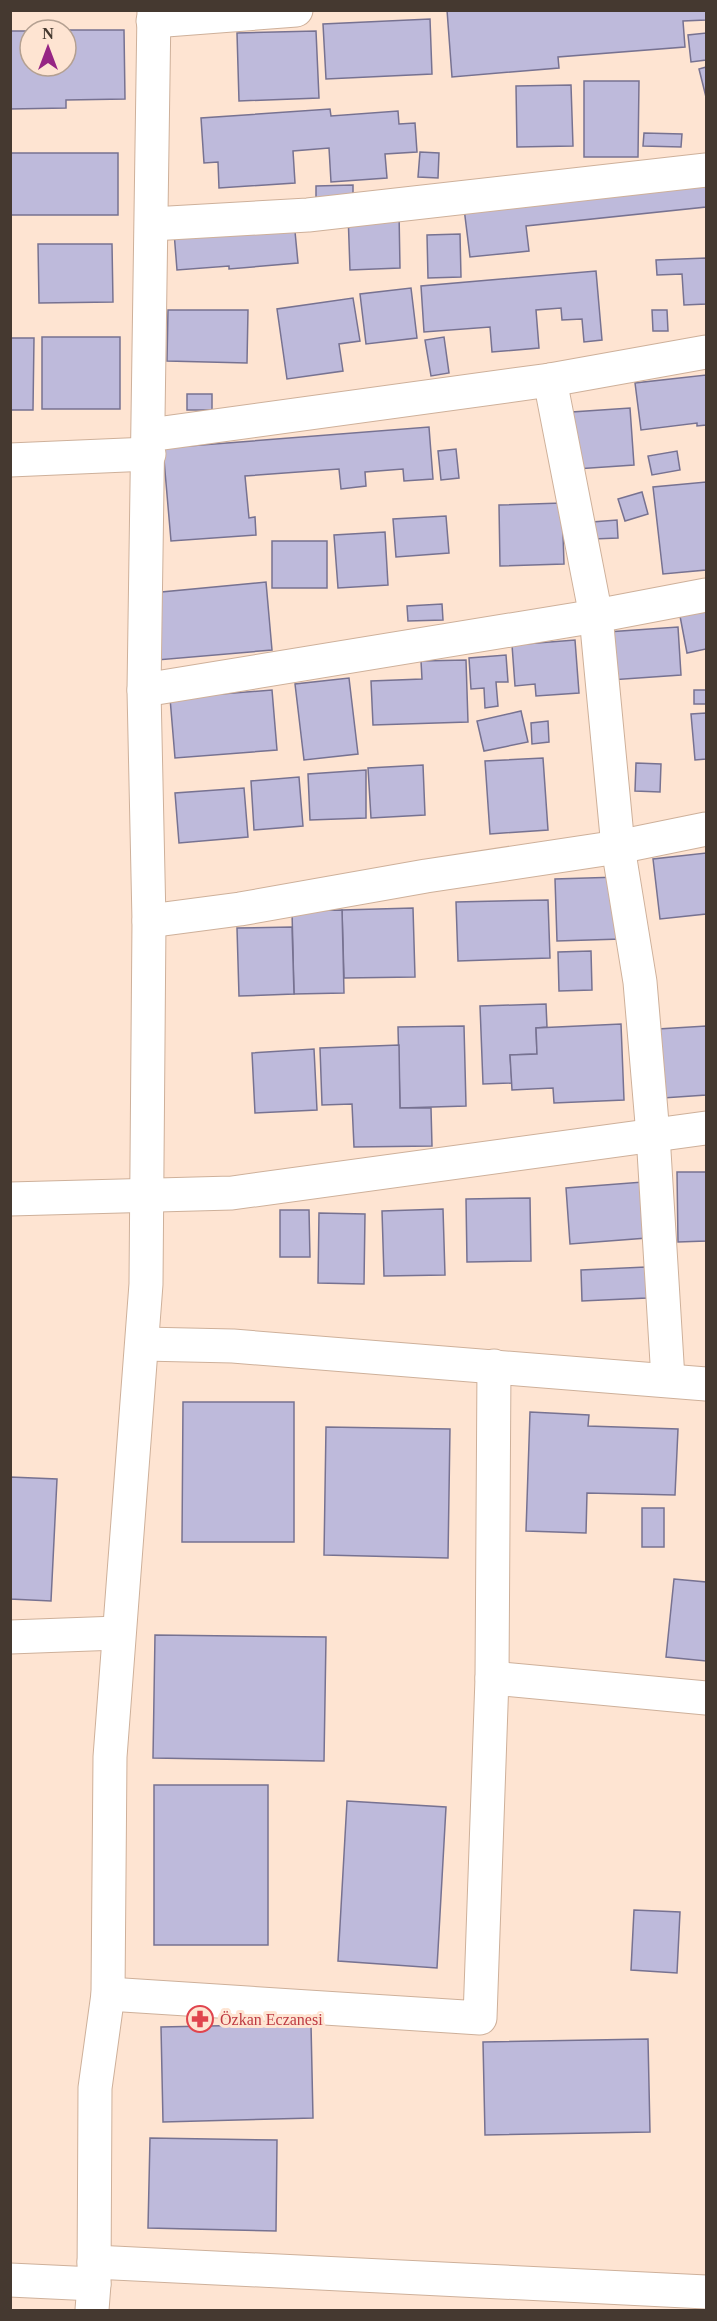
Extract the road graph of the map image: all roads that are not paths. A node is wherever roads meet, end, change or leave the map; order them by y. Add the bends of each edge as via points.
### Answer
1 (296, 10) edge
2 (153, 16) edge
3 (706, 170) edge
4 (152, 224) junction
5 (706, 352) edge
6 (550, 380) junction
7 (149, 445) junction
8 (10, 460) edge
9 (706, 595) edge
10 (596, 616) junction
11 (144, 690) junction
12 (706, 829) edge
13 (618, 847) junction
14 (149, 921) junction
15 (706, 1128) edge
16 (653, 1135) junction
17 (146, 1196) junction
18 (10, 1199) edge
19 (143, 1344) junction
20 (494, 1366) junction
21 (668, 1379) junction
22 (706, 1384) edge
23 (118, 1633) junction
24 (10, 1637) edge
25 (492, 1678) junction
26 (706, 1698) edge
27 (108, 1994) junction
28 (10, 2280) edge
29 (93, 2286) edge
30 (706, 2292) edge

1 - 2 street
2 - 4 street
3 - 4 street via 308,215
4 - 7 street
5 - 6 street
6 - 7 street
6 - 10 street
7 - 8 street
7 - 11 street
9 - 10 street
10 - 11 street
10 - 13 street
11 - 14 street
12 - 13 street
13 - 14 street
13 - 16 street via 640,982
14 - 17 street
15 - 16 street
16 - 17 street via 232,1193
16 - 21 street
17 - 18 street
17 - 19 street
19 - 20 street via 233,1346
19 - 23 street
20 - 21 street
20 - 25 street
21 - 22 street
23 - 24 street
23 - 27 street via 108,1816
25 - 26 street
25 - 27 street via 480,2018
27 - 29 street via 95,2088
28 - 29 street
29 - 30 street

